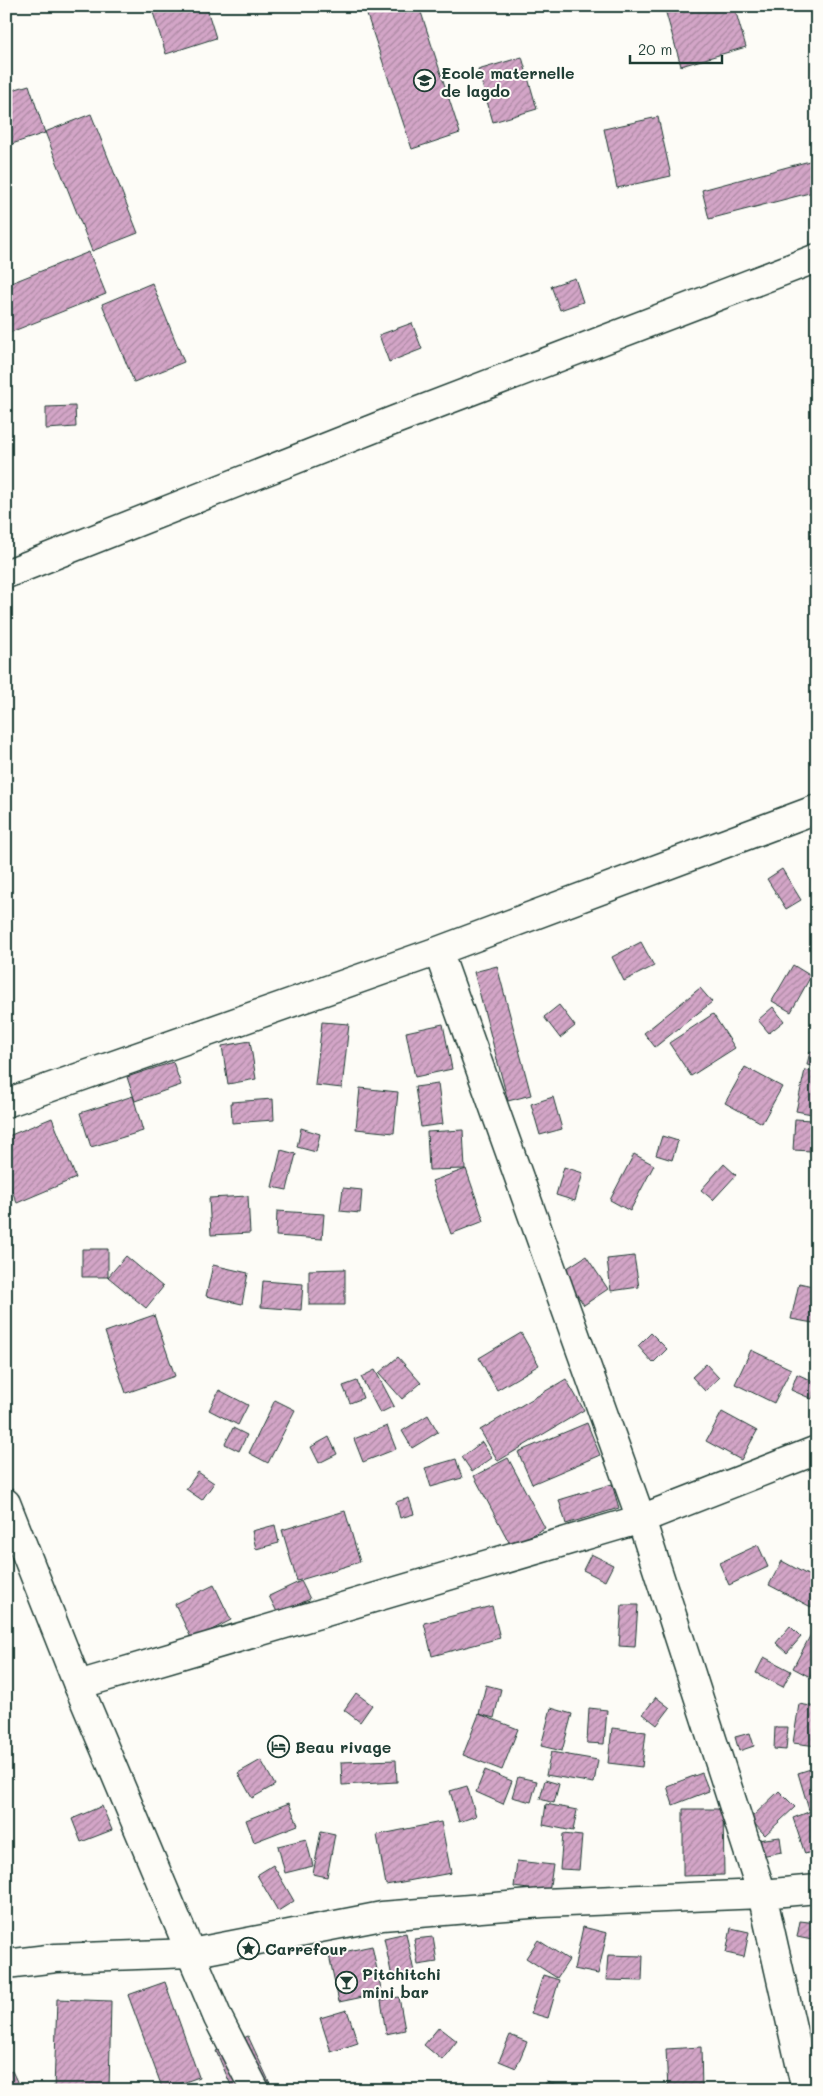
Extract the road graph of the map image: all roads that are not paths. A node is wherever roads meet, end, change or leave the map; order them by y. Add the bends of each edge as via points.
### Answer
1 (817, 258) edge
2 (6, 574) edge
3 (817, 808) edge
4 (438, 951) junction
5 (6, 1103) edge
6 (817, 1450) edge
7 (6, 1503) edge
8 (641, 1519) junction
9 (78, 1685) junction
10 (817, 1889) edge
11 (762, 1894) junction
12 (191, 1953) junction
13 (6, 1964) edge
14 (254, 2090) edge
15 (806, 2090) edge

1 - 2 street
3 - 4 street
4 - 5 street
4 - 8 street
6 - 8 street
7 - 9 street
8 - 9 street
8 - 11 street
9 - 12 street
10 - 11 street
11 - 12 street via 543,1903 382,1916
11 - 15 street
12 - 13 street via 56,1958
12 - 14 street via 218,2018

